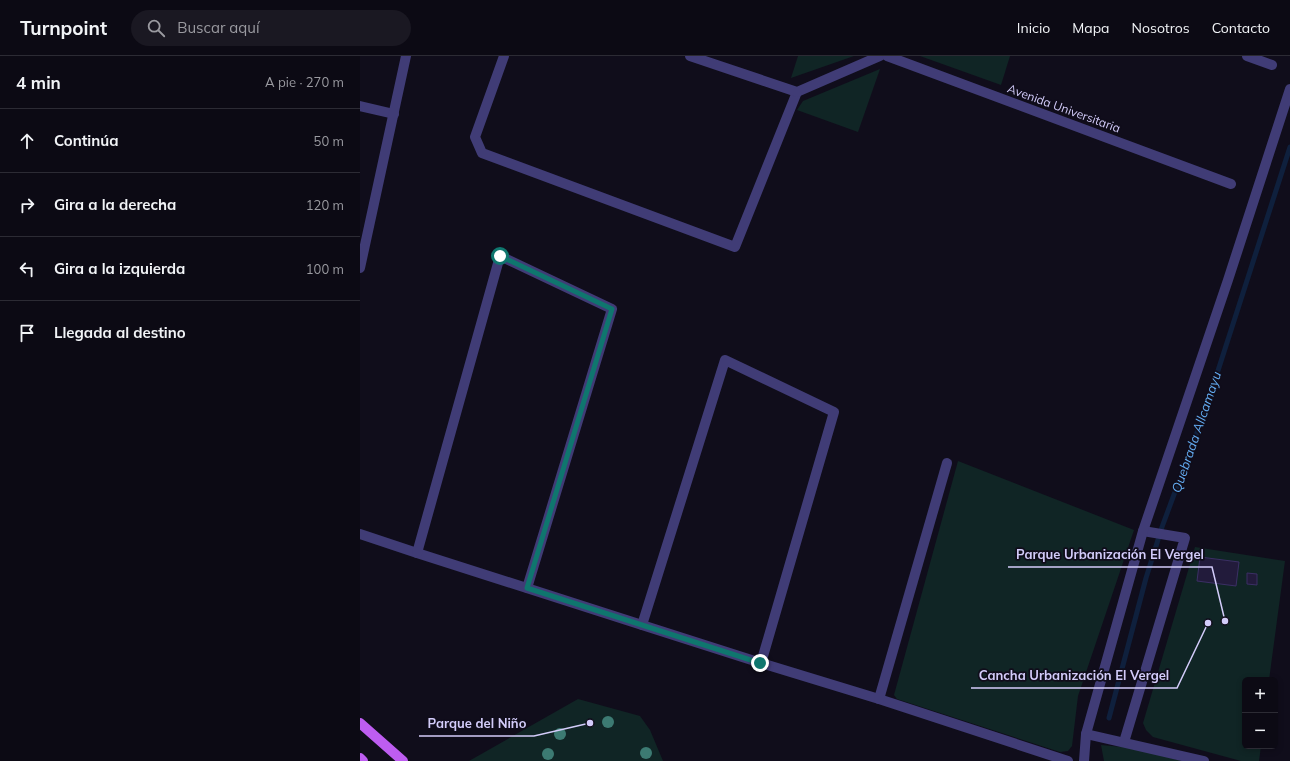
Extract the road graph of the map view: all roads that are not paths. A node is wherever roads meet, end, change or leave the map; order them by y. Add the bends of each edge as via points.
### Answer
1 (406, 56) edge
2 (504, 56) edge
3 (690, 56) edge
4 (880, 56) edge
5 (887, 56) edge
6 (1248, 56) edge
7 (718, 60) edge
8 (1272, 65) dead end
9 (1290, 89) edge
10 (797, 92) junction
11 (360, 106) edge
12 (394, 114) junction
13 (1231, 184) dead end
14 (360, 268) edge
15 (947, 463) dead end
16 (1147, 532) junction
17 (360, 534) edge
18 (417, 554) junction
19 (527, 588) junction
20 (642, 624) junction
21 (760, 663) junction
22 (879, 699) junction
23 (360, 723) edge
24 (1086, 734) junction
25 (1124, 742) junction
26 (360, 758) edge
27 (363, 761) edge
28 (403, 761) edge
29 (1068, 761) edge
30 (1084, 761) edge
31 (1204, 761) edge

1 - 12 street
2 - 10 street via 474,137 482,153 735,247
3 - 7 street
4 - 10 street
5 - 13 street, Avenida Universitaria
6 - 8 street
7 - 10 street
9 - 16 street
11 - 12 street
12 - 14 street
15 - 22 street
16 - 24 street
16 - 25 street via 1185,538
17 - 18 street
18 - 19 street
18 - 19 street via 500,256 612,309
19 - 20 street
20 - 21 street
20 - 21 street via 725,360 834,412
21 - 22 street
22 - 29 street
23 - 28 main road
24 - 25 street
24 - 30 street
25 - 31 street
26 - 27 main road

